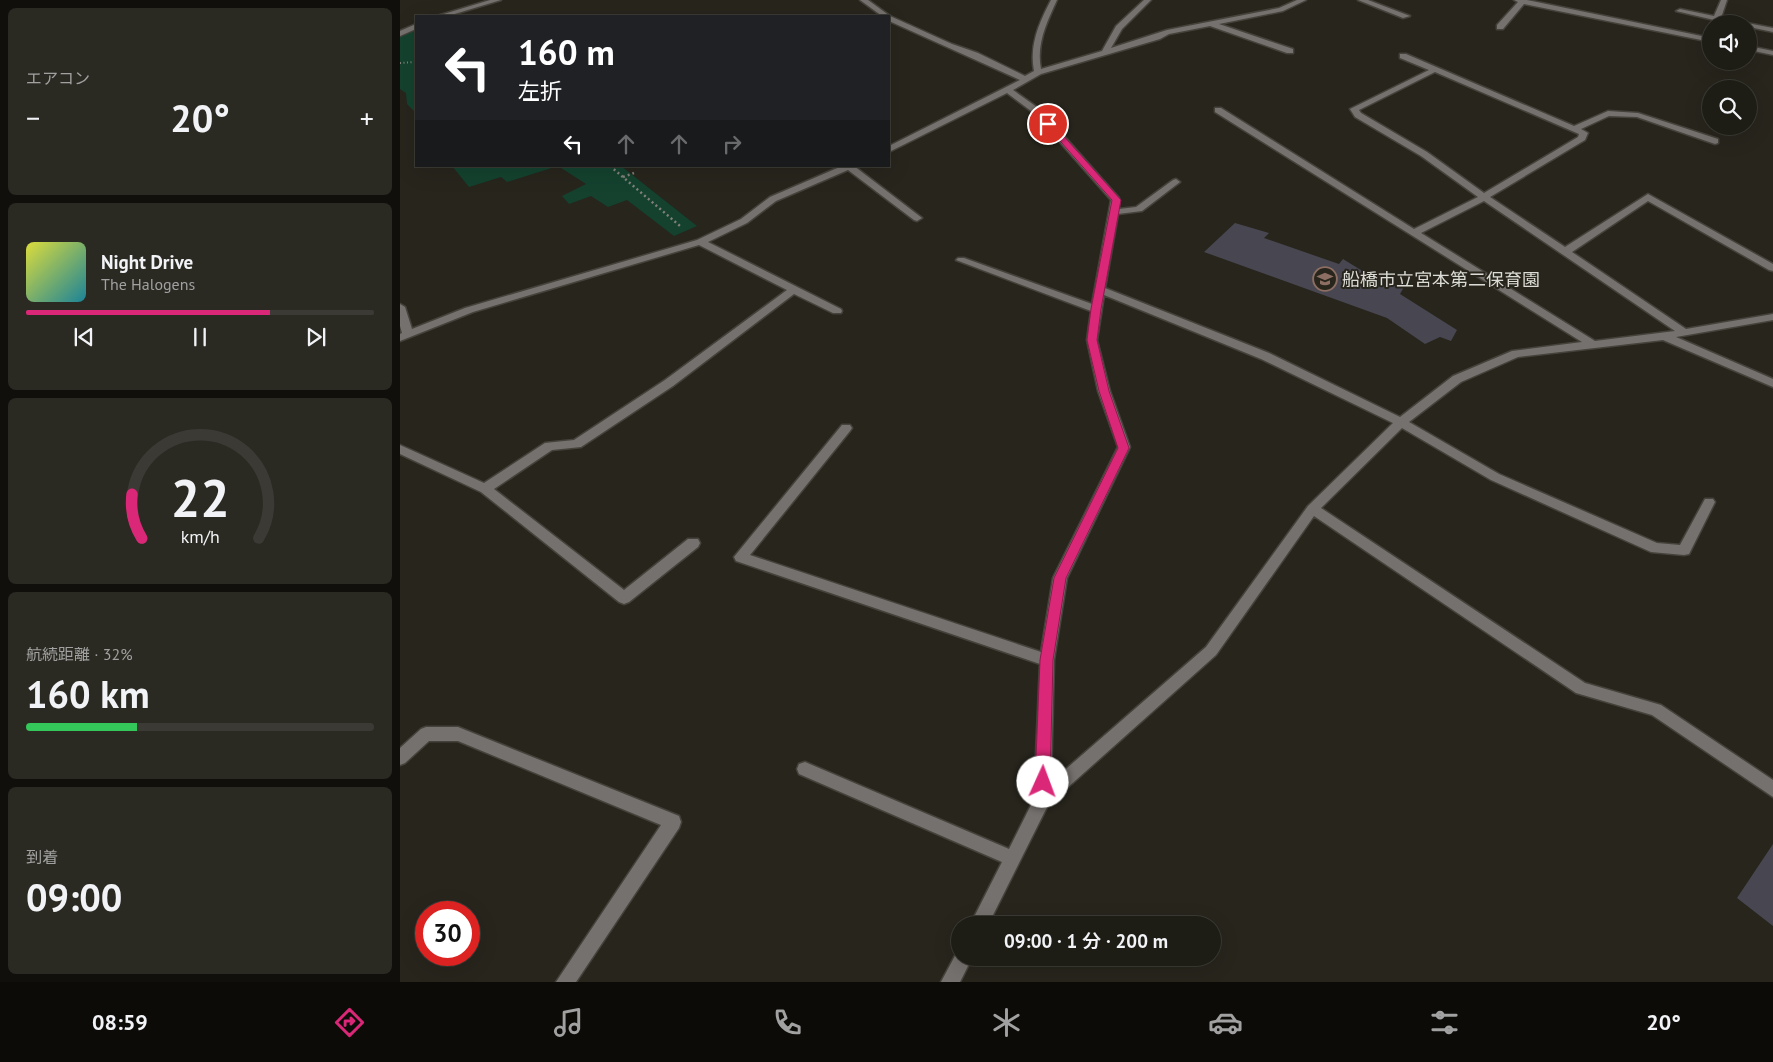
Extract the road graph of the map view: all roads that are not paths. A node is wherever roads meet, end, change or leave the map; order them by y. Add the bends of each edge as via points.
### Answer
1 (498, 0) edge
2 (863, 0) edge
3 (1054, 0) edge
4 (1148, 0) edge
5 (1303, 0) edge
6 (1361, 0) edge
7 (1724, 0) edge
8 (1520, 1) edge
9 (1680, 11) dead end
10 (446, 15) edge
11 (884, 15) edge
12 (1719, 15) edge
13 (1406, 16) dead end
14 (1702, 16) edge
15 (890, 18) edge
16 (1212, 24) junction
17 (415, 26) edge
18 (1500, 27) dead end
19 (1757, 27) edge
20 (1773, 30) edge
21 (400, 34) edge
22 (1702, 38) edge
23 (1757, 50) edge
24 (1290, 51) dead end
25 (1105, 52) junction
26 (1773, 53) edge
27 (1403, 56) dead end
28 (1434, 70) junction
29 (1038, 72) junction
30 (1025, 80) junction
31 (1008, 90) junction
32 (1218, 110) dead end
33 (1575, 128) junction
34 (1715, 141) dead end
35 (890, 149) edge
36 (848, 167) edge
37 (851, 167) edge
38 (1176, 182) dead end
39 (1484, 197) junction
40 (1114, 212) junction
41 (916, 218) dead end
42 (1415, 232) junction
43 (700, 242) junction
44 (1565, 252) junction
45 (960, 260) dead end
46 (1773, 268) edge
47 (794, 289) junction
48 (1101, 290) junction
49 (400, 307) edge
50 (1096, 309) junction
51 (837, 311) dead end
52 (1773, 317) edge
53 (1684, 332) junction
54 (1664, 336) junction
55 (404, 337) edge
56 (1594, 345) junction
57 (1773, 383) edge
58 (1401, 422) junction
59 (846, 428) dead end
60 (400, 449) edge
61 (485, 489) junction
62 (1709, 502) dead end
63 (1312, 509) junction
64 (692, 542) dead end
65 (1047, 660) junction
66 (400, 758) edge
67 (805, 769) dead end
68 (1773, 789) edge
69 (1042, 800) junction
70 (1013, 859) junction
71 (984, 916) edge
72 (959, 966) edge
73 (565, 982) edge
74 (950, 982) edge

1 - 10 street
2 - 11 street
3 - 29 street via 1039,30 1035,62
4 - 25 street via 1119,28
5 - 16 street via 1281,10
6 - 13 street
7 - 12 street
8 - 18 street
8 - 22 street
9 - 14 street
15 - 30 street
16 - 24 street
16 - 25 street via 1167,32
17 - 21 street
19 - 20 street
23 - 26 street
25 - 29 street
27 - 28 street
28 - 33 street
28 - 39 street via 1354,109 1358,115 1424,154
29 - 30 street
30 - 31 street
31 - 35 street
31 - 40 street via 1038,112 1116,200
32 - 42 street
33 - 34 street via 1608,113 1638,115
33 - 39 street via 1584,133 1582,138
36 - 43 street via 773,199 744,221
37 - 41 street
38 - 40 street via 1139,209
39 - 42 street
39 - 44 street
40 - 48 street
42 - 56 street
43 - 47 street
43 - 55 street via 469,310
44 - 46 street via 1648,197
44 - 53 street
45 - 50 street
47 - 51 street
47 - 61 street via 669,383 577,444 549,446
48 - 50 street
48 - 58 street via 1265,356
49 - 55 street
50 - 65 street via 1092,340 1104,391 1124,448 1060,578
52 - 53 street
53 - 54 street
54 - 56 street
54 - 57 street
56 - 58 street via 1516,354 1458,379
58 - 62 street via 1495,477 1656,548 1684,550
58 - 63 street
59 - 65 street via 740,557
60 - 61 street
61 - 64 street via 624,598
63 - 68 street via 1581,688 1656,710
63 - 69 street via 1211,651
65 - 69 street
66 - 73 street via 426,734 458,734 673,822
67 - 70 street
69 - 70 street
70 - 71 street
72 - 74 street

